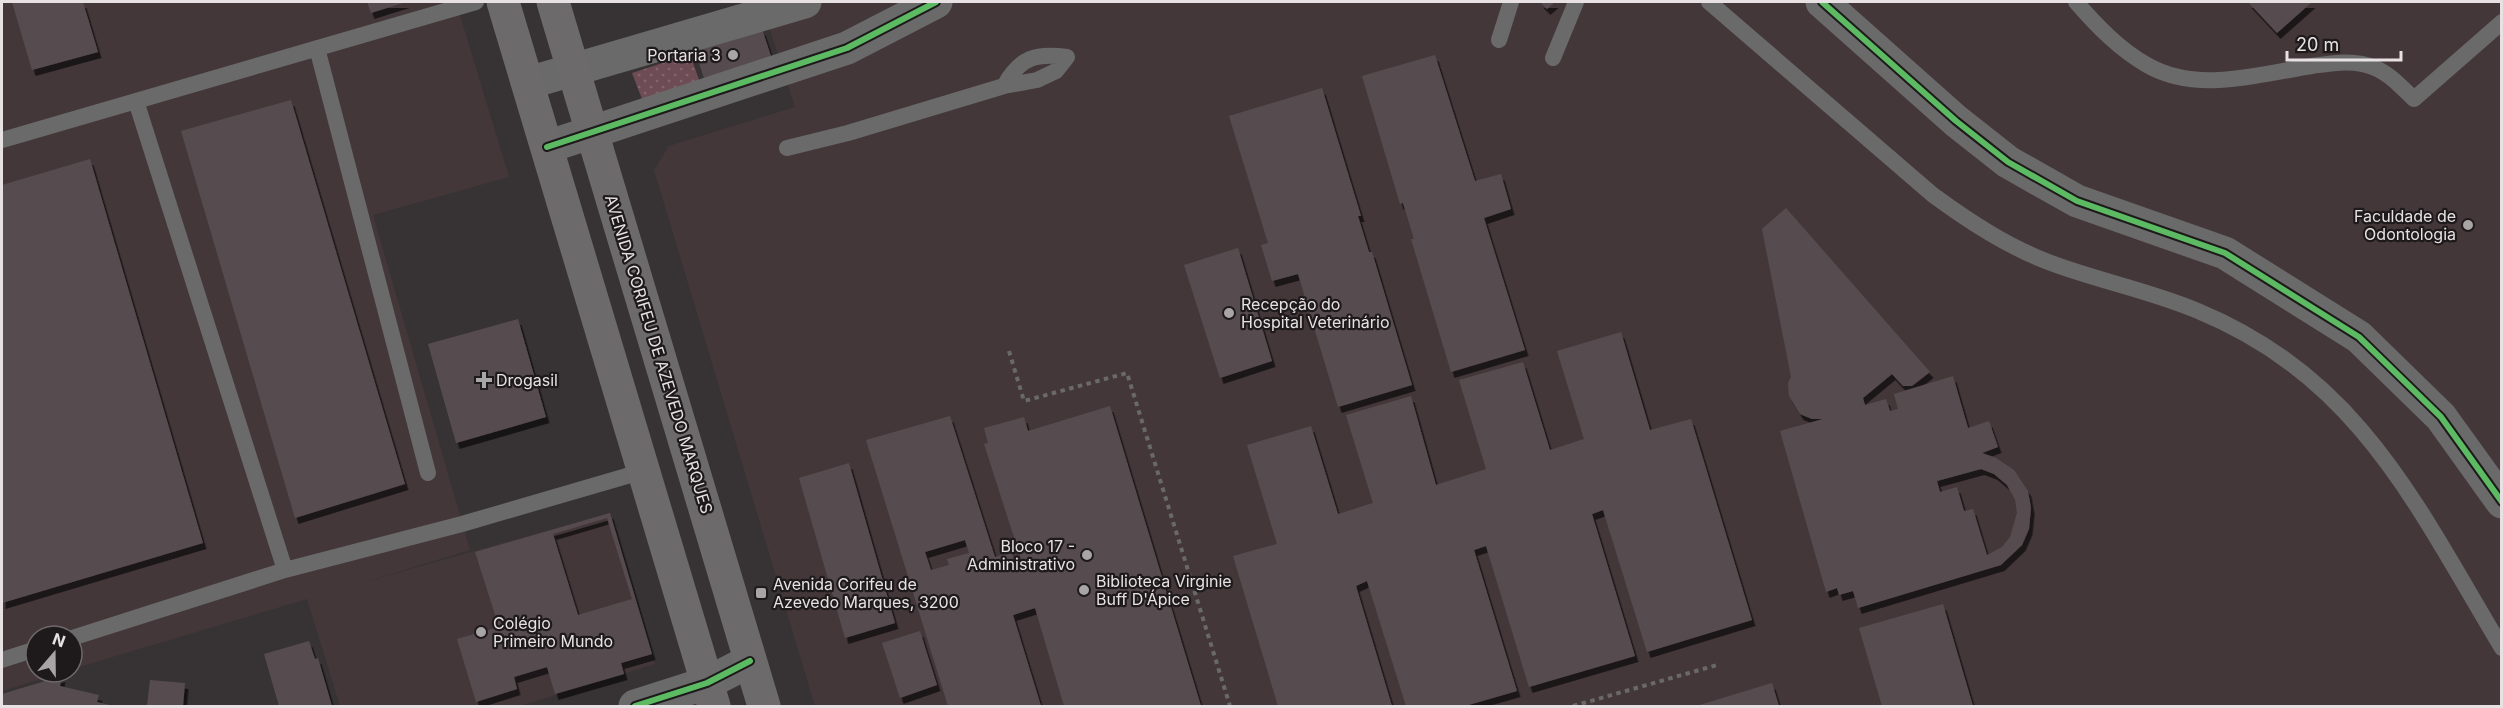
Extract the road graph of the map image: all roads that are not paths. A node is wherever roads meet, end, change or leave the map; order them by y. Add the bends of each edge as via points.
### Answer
1 (476, 2) edge
2 (503, 2) edge
3 (553, 2) edge
4 (805, 2) edge
5 (936, 2) edge
6 (1511, 2) edge
7 (1576, 2) edge
8 (1709, 2) edge
9 (1822, 2) edge
10 (2076, 2) edge
11 (2502, 22) edge
12 (1499, 40) dead end
13 (317, 48) junction
14 (1553, 58) dead end
15 (574, 70) junction
16 (528, 83) junction
17 (1004, 86) dead end
18 (136, 101) junction
19 (592, 133) junction
20 (2, 140) edge
21 (547, 147) junction
22 (787, 148) dead end
23 (644, 471) junction
24 (428, 472) dead end
25 (2502, 502) edge
26 (285, 570) junction
27 (84, 634) edge
28 (2502, 648) edge
29 (24, 653) edge
30 (2, 660) edge
31 (750, 661) junction
32 (711, 695) edge
33 (635, 706) edge
34 (764, 706) edge

1 - 13 lane
2 - 16 main road
3 - 15 main road, AVENIDA CORIFEU DE AZEVEDO MARQUES
4 - 15 street
5 - 19 street via 847,48
6 - 12 lane
7 - 14 lane
8 - 28 lane via 1933,195 1970,222 2050,263 2197,310 2240,330 2317,383 2381,452
9 - 25 street via 2008,162 2077,201 2225,253 2359,337 2440,417
10 - 11 lane via 2106,36 2131,54 2148,66 2183,78 2211,81 2343,61 2374,67 2414,99
13 - 18 lane
13 - 24 lane
15 - 16 street
15 - 19 main road, AVENIDA CORIFEU DE AZEVEDO MARQUES
16 - 21 main road
17 - 22 lane
18 - 20 lane
18 - 26 lane
19 - 21 street
19 - 31 main road, AVENIDA CORIFEU DE AZEVEDO MARQUES
21 - 23 main road
23 - 26 lane
23 - 32 main road
26 - 27 lane
29 - 30 lane
31 - 32 street
31 - 34 main road, AVENIDA CORIFEU DE AZEVEDO MARQUES
32 - 33 street

